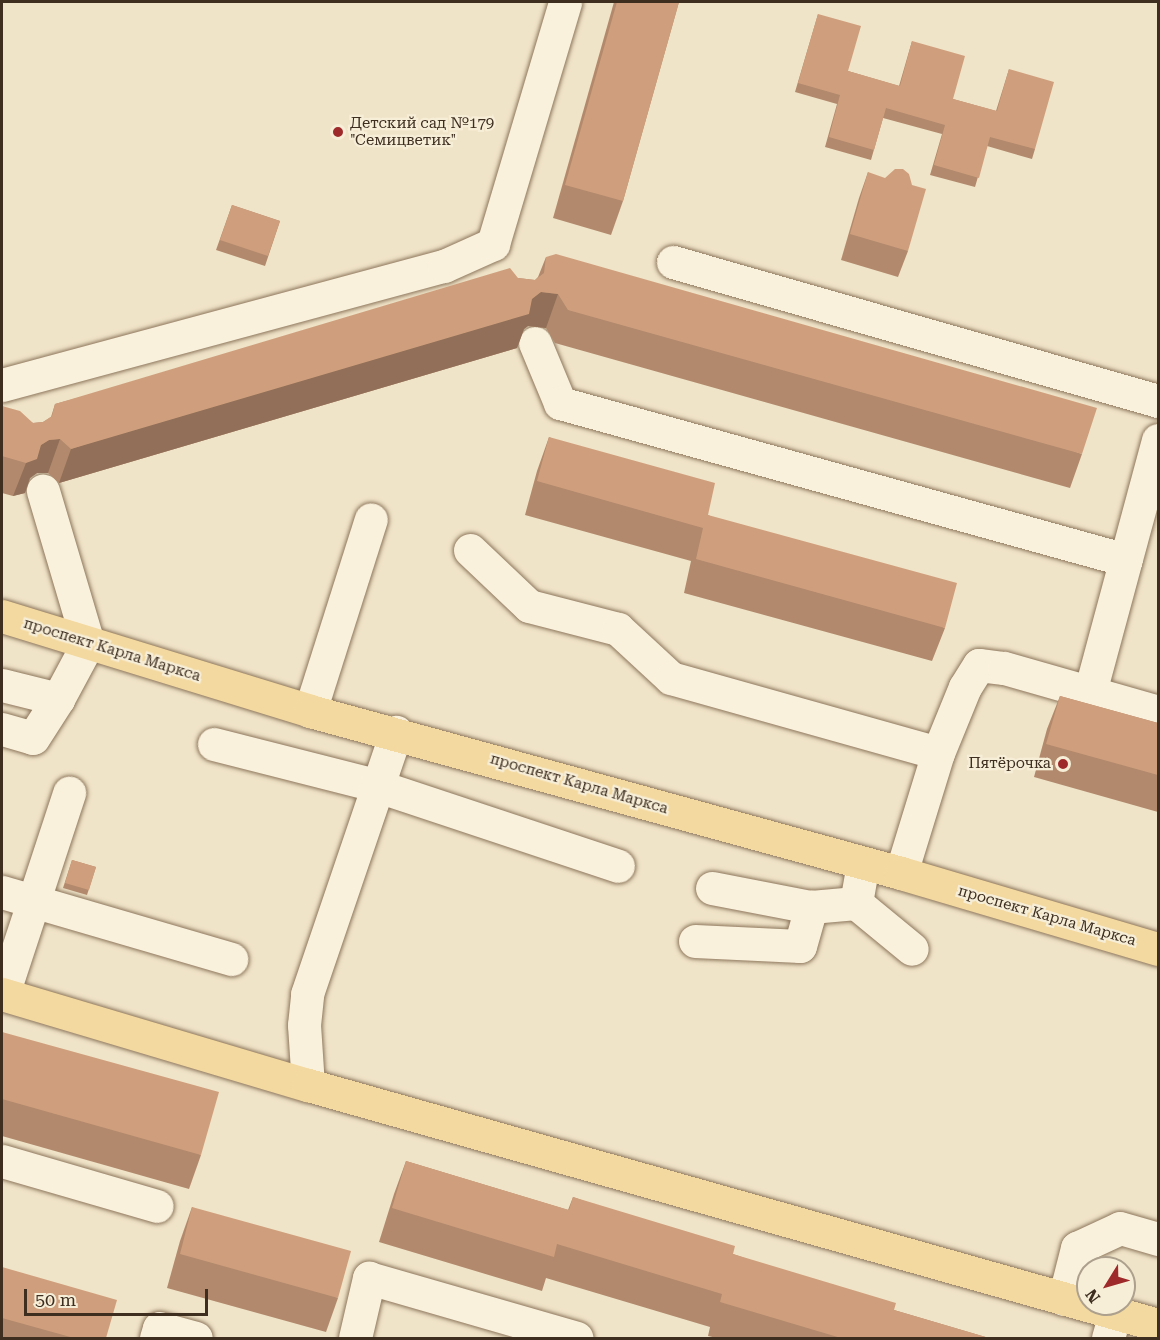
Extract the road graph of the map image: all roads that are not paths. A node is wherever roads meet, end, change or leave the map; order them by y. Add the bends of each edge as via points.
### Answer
1 (565, 2) edge
2 (493, 244) junction
3 (673, 262) dead end
4 (507, 275) edge
5 (535, 343) dead end
6 (4, 386) edge
7 (1158, 401) edge
8 (18, 417) edge
9 (1158, 440) edge
10 (43, 491) dead end
11 (1149, 511) edge
12 (371, 519) dead end
13 (470, 550) dead end
14 (1126, 560) junction
15 (4, 614) edge
16 (88, 643) junction
17 (2, 685) edge
18 (1090, 692) junction
19 (58, 699) junction
20 (310, 711) junction
21 (1158, 712) edge
22 (2, 729) edge
23 (396, 732) junction
24 (214, 744) dead end
25 (938, 753) junction
26 (375, 785) junction
27 (69, 793) dead end
28 (863, 864) junction
29 (618, 866) dead end
30 (901, 873) junction
31 (712, 888) dead end
32 (2, 892) edge
33 (34, 901) junction
34 (856, 903) junction
35 (811, 907) junction
36 (695, 941) dead end
37 (912, 949) dead end
38 (1158, 949) edge
39 (231, 959) dead end
40 (2, 994) edge
41 (308, 1085) junction
42 (2, 1161) edge
43 (157, 1206) dead end
44 (1158, 1239) edge
45 (1064, 1299) junction
46 (1111, 1325) edge
47 (1158, 1325) edge
48 (156, 1338) edge
49 (196, 1338) edge
50 (355, 1338) edge
51 (577, 1338) edge

1 - 2 lane
2 - 4 lane
2 - 6 lane via 444,266
3 - 7 lane
5 - 14 lane via 560,403
6 - 8 lane
9 - 11 lane
10 - 16 lane
11 - 14 lane
12 - 20 lane
13 - 25 lane via 529,606 618,629 671,678
14 - 18 lane
15 - 16 main road, проспект Карла Маркса
16 - 19 lane
16 - 20 main road, проспект Карла Маркса
17 - 19 lane
18 - 21 lane
18 - 25 lane via 979,665 965,687
19 - 22 lane via 33,738
20 - 23 main road, проспект Карла Маркса
23 - 26 lane
23 - 28 main road, проспект Карла Маркса
24 - 26 lane
25 - 30 lane
26 - 29 lane
26 - 41 lane via 307,994 304,1056
27 - 33 lane
28 - 30 main road, проспект Карла Маркса
28 - 34 lane
30 - 38 main road, проспект Карла Маркса
31 - 35 lane
32 - 33 lane
33 - 39 lane
33 - 40 lane
34 - 35 lane
34 - 37 lane
35 - 36 lane via 800,946
40 - 41 main road
41 - 45 main road
42 - 43 lane
44 - 45 lane via 1120,1228 1077,1248
45 - 46 main road
46 - 47 main road
48 - 49 lane via 159,1328
50 - 51 lane via 369,1278

